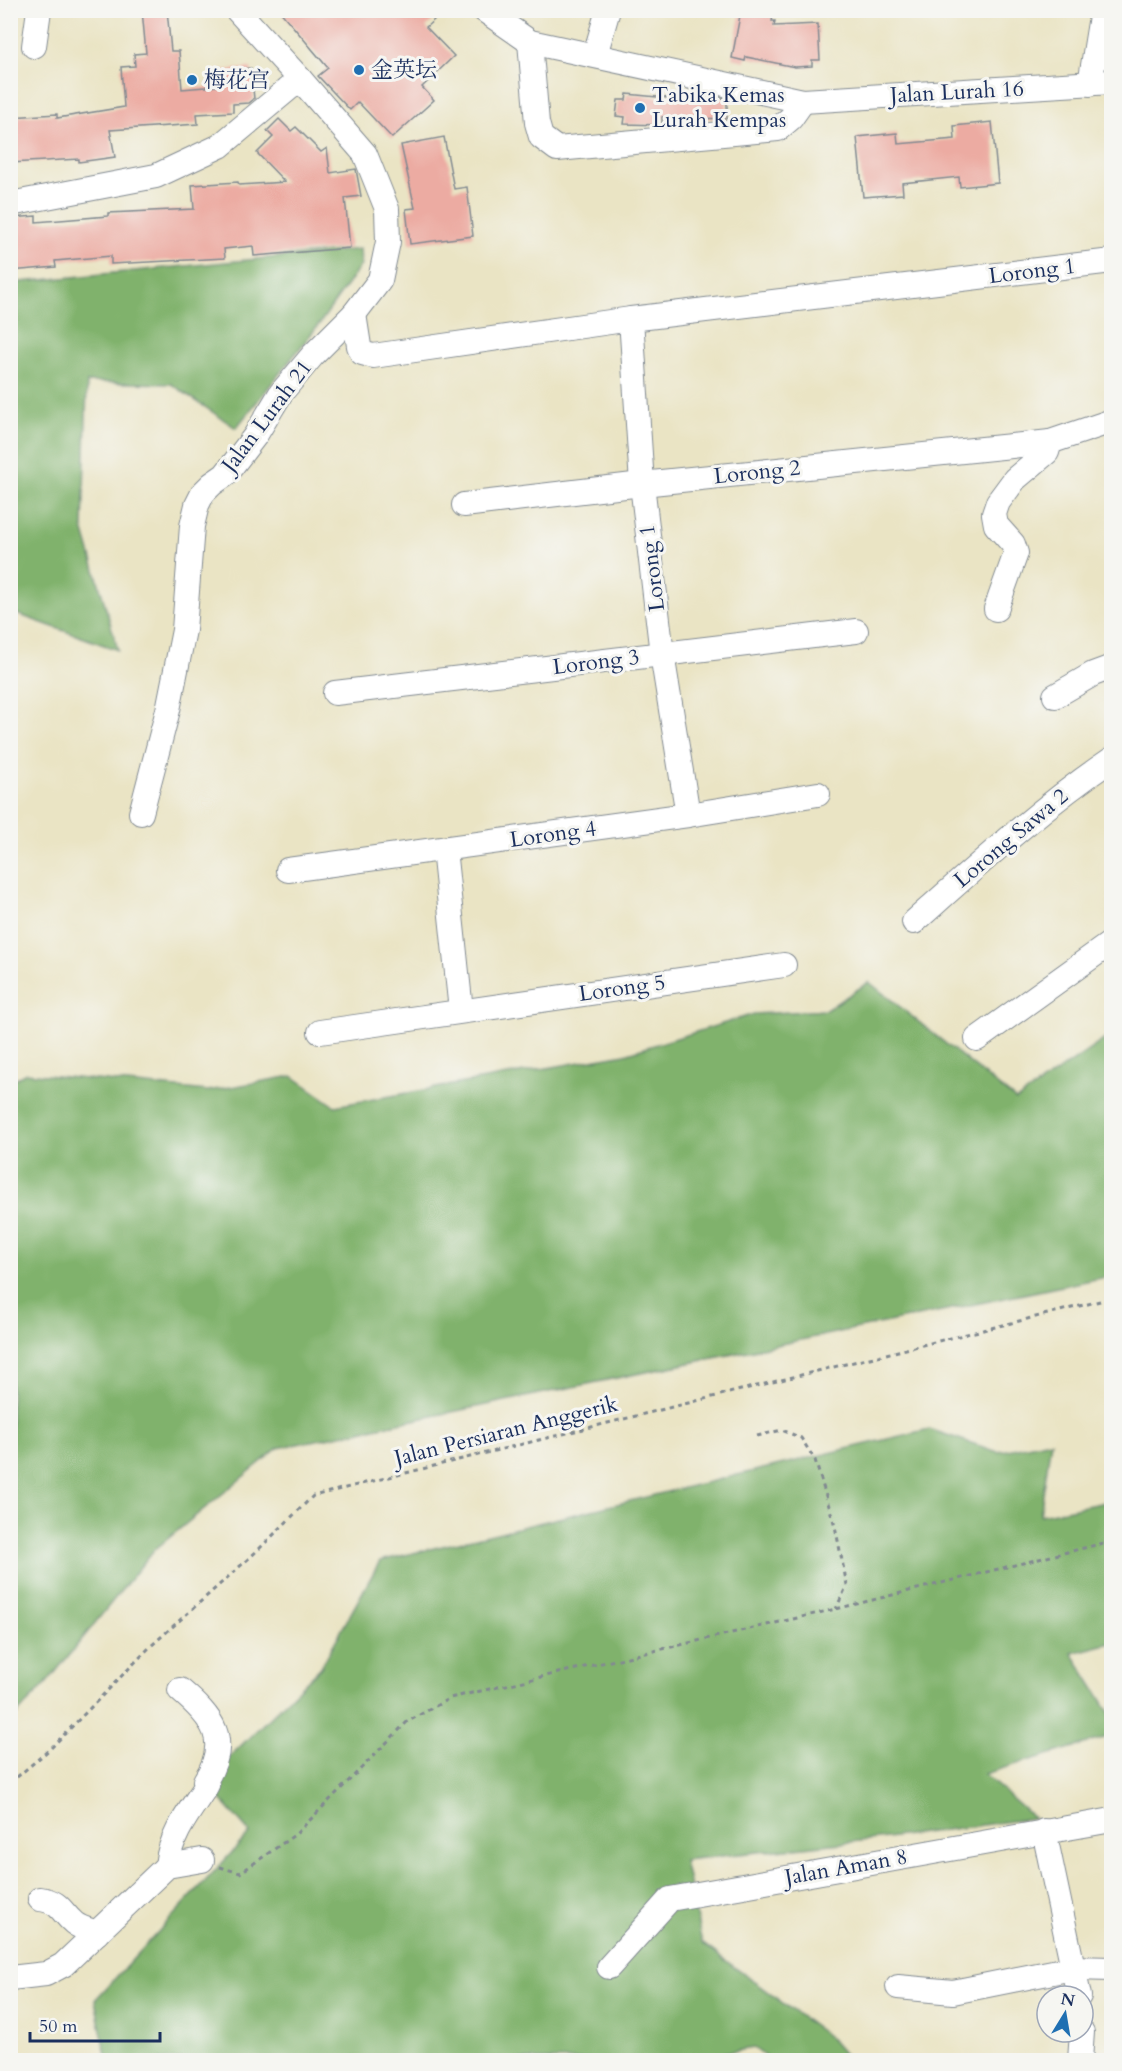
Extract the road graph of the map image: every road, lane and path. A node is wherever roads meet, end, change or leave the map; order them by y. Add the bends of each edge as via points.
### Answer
1 (39, 10) edge
2 (237, 10) edge
3 (484, 10) edge
4 (608, 10) edge
5 (1102, 10) edge
6 (530, 42) junction
7 (34, 46) dead end
8 (595, 55) junction
9 (300, 79) junction
10 (1101, 83) edge
11 (803, 101) junction
12 (10, 204) edge
13 (1112, 261) edge
14 (354, 314) junction
15 (631, 319) junction
16 (1112, 421) edge
17 (1050, 442) junction
18 (642, 484) junction
19 (464, 505) dead end
20 (996, 609) dead end
21 (856, 631) dead end
22 (662, 654) junction
23 (1112, 668) edge
24 (335, 693) dead end
25 (1055, 696) dead end
26 (1112, 759) edge
27 (818, 794) dead end
28 (141, 813) dead end
29 (688, 815) junction
30 (444, 849) junction
31 (288, 870) dead end
32 (914, 922) dead end
33 (1112, 942) edge
34 (784, 965) dead end
35 (461, 1011) junction
36 (320, 1032) dead end
37 (977, 1039) dead end
38 (1112, 1298) edge
39 (757, 1436) dead end
40 (1112, 1541) edge
41 (836, 1609) junction
42 (180, 1690) dead end
43 (10, 1783) edge
44 (1112, 1820) edge
45 (1044, 1831) junction
46 (202, 1860) joint
47 (167, 1866) junction
48 (40, 1899) dead end
49 (97, 1933) junction
50 (609, 1967) dead end
51 (1073, 1968) junction
52 (1112, 1969) edge
53 (10, 1978) edge
54 (1076, 1984) edge
55 (898, 1987) dead end
56 (1081, 2044) edge
57 (1080, 2061) edge

1 - 7 street
2 - 9 street, Jalan Lurah 21
3 - 6 street
4 - 8 street
5 - 10 street
6 - 8 street, Jalan Lurah 16
6 - 11 street via 537,123 542,137 557,149 778,129
8 - 11 street, Jalan Lurah 16
9 - 12 street via 220,146 156,177
9 - 14 street, Jalan Lurah 21 via 365,154 387,209 388,242 380,280
10 - 11 street, Jalan Lurah 16
13 - 15 street, Lorong 1
14 - 15 street, Lorong 1 via 362,353 373,356
14 - 28 street, Jalan Lurah 21 via 280,393 249,444 225,475 203,493 197,505 184,630
15 - 18 street, Lorong 1
16 - 17 street, Lorong 2
17 - 18 street, Lorong 2
17 - 20 street via 1047,452 1015,479 993,514 996,525 1016,553
18 - 19 street, Lorong 2
18 - 22 street, Lorong 1
21 - 22 street, Lorong 3
22 - 24 street, Lorong 3
22 - 29 street, Lorong 1
23 - 25 street
26 - 32 street, Lorong Sawa 2 via 1077,782 994,850
27 - 29 street, Lorong 4
29 - 30 street, Lorong 4
30 - 31 street, Lorong 4
30 - 35 street
33 - 37 street
34 - 35 street, Lorong 5
35 - 36 street, Lorong 5
38 - 43 path, Jalan Persiaran Anggerik via 313,1496
39 - 41 path via 782,1430 792,1434 801,1438 815,1460 848,1585
40 - 41 path
41 - 46 path via 450,1698 406,1722 296,1834 240,1873
42 - 47 street via 209,1718 218,1738 218,1750 205,1781 207,1785 173,1839
44 - 45 street, Jalan Aman 8
45 - 50 street, Jalan Aman 8 via 670,1899
45 - 51 street
46 - 47 street
47 - 49 street
48 - 49 street via 51,1900 75,1923
49 - 53 street via 63,1965 46,1974
51 - 52 street
51 - 54 street
51 - 55 street via 953,1992
56 - 57 street

